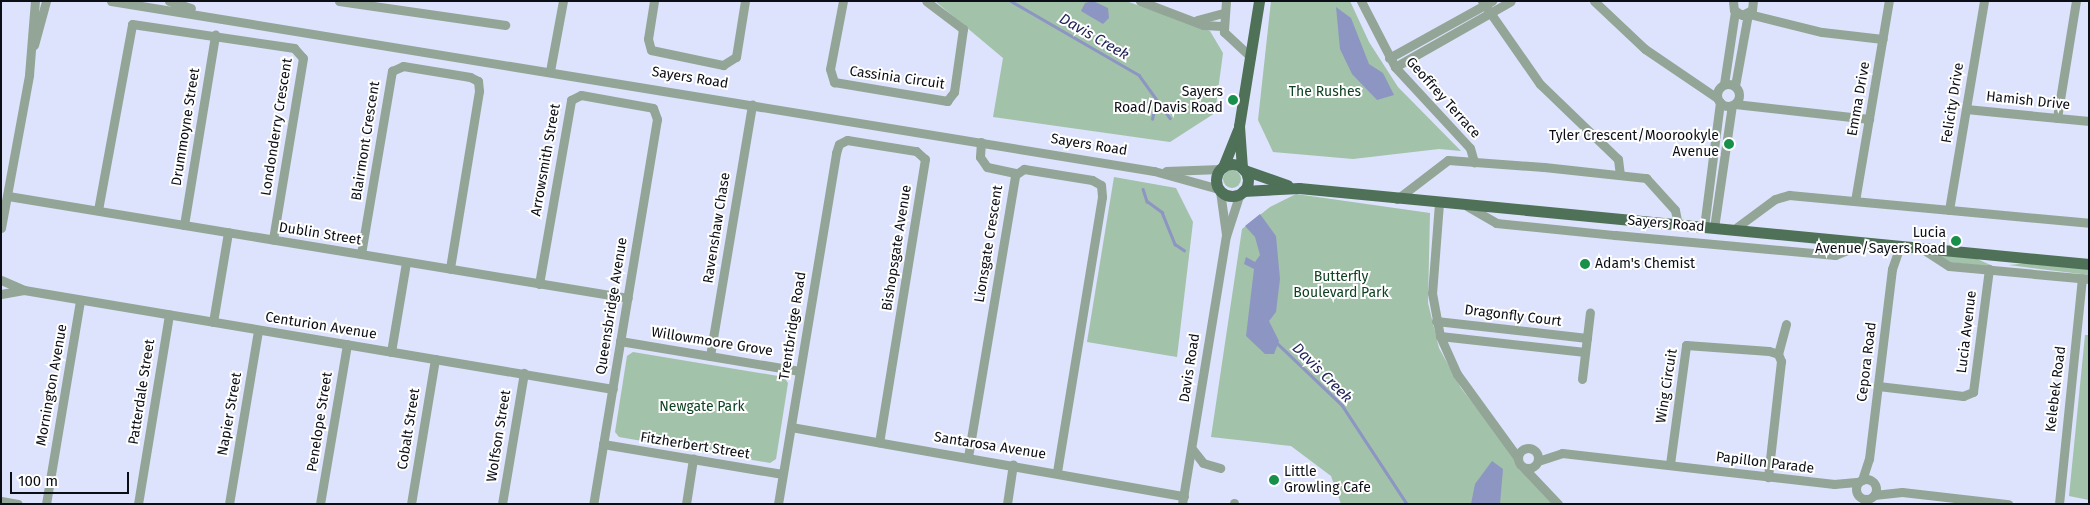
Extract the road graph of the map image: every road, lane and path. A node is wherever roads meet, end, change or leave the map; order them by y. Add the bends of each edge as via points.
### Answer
1 (35, 1) edge
2 (46, 1) edge
3 (111, 1) edge
4 (169, 1) edge
5 (339, 1) edge
6 (563, 1) edge
7 (654, 1) edge
8 (745, 1) edge
9 (843, 1) edge
10 (926, 1) edge
11 (1140, 1) edge
12 (1226, 1) edge
13 (1259, 1) edge
14 (1361, 1) edge
15 (1511, 1) edge
16 (1594, 1) edge
17 (1889, 1) edge
18 (1984, 1) edge
19 (2076, 1) edge
20 (1753, 2) edge
21 (1487, 5) edge
22 (1732, 5) edge
23 (1224, 13) junction
24 (1748, 14) junction
25 (221, 16) junction
26 (1772, 18) junction
27 (1192, 20) junction
28 (505, 25) dead end
29 (1222, 26) junction
30 (216, 35) junction
31 (1883, 38) junction
32 (32, 50) junction
33 (1251, 57) junction
34 (1390, 58) junction
35 (1395, 67) junction
36 (550, 71) junction
37 (1699, 82) junction
38 (1723, 85) junction
39 (1737, 89) junction
40 (1719, 100) junction
41 (752, 104) junction
42 (1733, 104) junction
43 (1760, 104) junction
44 (1966, 108) junction
45 (656, 112) joint
46 (2057, 118) junction
47 (1869, 119) junction
48 (2089, 121) edge
49 (1239, 126) junction
50 (981, 142) junction
51 (836, 153) joint
52 (1474, 162) junction
53 (1222, 168) junction
54 (1243, 169) junction
55 (1154, 171) junction
56 (1016, 173) junction
57 (1620, 175) junction
58 (1299, 188) junction
59 (1220, 190) junction
60 (1242, 192) junction
61 (8, 196) junction
62 (1397, 199) junction
63 (1855, 201) junction
64 (1439, 203) junction
65 (1467, 206) junction
66 (98, 210) junction
67 (1949, 210) junction
68 (2089, 223) edge
69 (184, 225) junction
70 (1678, 225) junction
71 (1, 228) edge
72 (1709, 228) junction
73 (1733, 230) junction
74 (228, 232) junction
75 (1226, 236) junction
76 (273, 240) junction
77 (1865, 243) junction
78 (1894, 246) junction
79 (1921, 248) junction
80 (361, 254) junction
81 (406, 262) junction
82 (2089, 264) edge
83 (450, 269) junction
84 (1989, 269) junction
85 (2086, 278) edge
86 (1, 280) edge
87 (539, 284) junction
88 (24, 290) junction
89 (1, 292) edge
90 (628, 298) junction
91 (80, 300) junction
92 (1590, 312) dead end
93 (169, 315) junction
94 (1436, 321) junction
95 (213, 322) junction
96 (1786, 324) dead end
97 (258, 330) junction
98 (1440, 336) junction
99 (1587, 338) junction
100 (620, 341) junction
101 (347, 344) junction
102 (391, 352) junction
103 (1585, 352) junction
104 (1778, 354) junction
105 (710, 356) junction
106 (435, 359) junction
107 (800, 371) junction
108 (524, 373) junction
109 (1582, 379) dead end
110 (1878, 386) junction
111 (613, 388) junction
112 (790, 427) junction
113 (1509, 440) junction
114 (879, 442) junction
115 (603, 444) junction
116 (1530, 448) junction
117 (1192, 450) junction
118 (1562, 453) junction
119 (968, 457) junction
120 (1518, 458) junction
121 (693, 459) junction
122 (1870, 459) junction
123 (1670, 461) junction
124 (1538, 462) junction
125 (1013, 464) junction
126 (1523, 467) junction
127 (1220, 468) dead end
128 (1057, 471) junction
129 (783, 474) junction
130 (1768, 477) junction
131 (1860, 481) junction
132 (1874, 482) junction
133 (1542, 483) junction
134 (1834, 484) junction
135 (1902, 492) junction
136 (1859, 498) edge
137 (1871, 499) edge
138 (1183, 500) edge
139 (1, 501) edge
140 (1964, 501) edge
141 (18, 504) edge
142 (46, 504) edge
143 (138, 504) edge
144 (229, 504) edge
145 (320, 504) edge
146 (411, 504) edge
147 (502, 504) edge
148 (593, 504) edge
149 (686, 504) edge
150 (778, 504) edge
151 (1007, 504) edge
152 (1558, 504) edge
153 (2008, 504) edge
154 (2059, 504) edge

1 - 32 street
2 - 32 street
3 - 25 street, Sayers Road
4 - 25 street, Sayers Road
5 - 28 street
6 - 36 street
7 - 8 street via 647,44 650,50 723,65 736,57
9 - 10 street, Cassinia Circuit via 830,69 834,82 946,101 954,92 963,29
11 - 27 street
12 - 23 street
13 - 33 main road
14 - 34 street, Geoffrey Terrace
15 - 21 street
16 - 37 street via 1644,48
17 - 31 street, Emma Drive
18 - 44 street, Felicity Drive
19 - 46 street
20 - 24 street
20 - 26 street
21 - 34 street
21 - 35 street
21 - 57 street via 1540,84 1618,158
22 - 24 street
22 - 38 street
23 - 27 street via 1210,20
23 - 29 street
24 - 26 street
24 - 39 street
25 - 36 street, Sayers Road
26 - 31 street via 1822,32
27 - 29 street
29 - 33 street
30 - 66 street, Londonderry Crescent via 139,22 129,27
30 - 69 street, Drummoyne Street
30 - 76 street, Londonderry Crescent via 294,48 302,54
31 - 47 street, Emma Drive
32 - 61 street
33 - 49 main road
34 - 35 street, Geoffrey Terrace
35 - 52 street, Geoffrey Terrace via 1470,148
36 - 41 street, Sayers Road
37 - 38 street
37 - 40 street
38 - 39 street
38 - 40 street
39 - 42 street
39 - 43 street
40 - 42 street
40 - 72 street
41 - 50 street, Sayers Road
41 - 105 street, Ravenshaw Chase
42 - 43 street
42 - 72 street
43 - 47 street
44 - 46 street, Hamish Drive
44 - 67 street, Felicity Drive
45 - 87 street, Arrowsmith Street via 650,107 581,95 570,100
45 - 90 street, Queensbridge Avenue
46 - 48 street, Hamish Drive
47 - 63 street, Emma Drive
49 - 53 main road
49 - 54 main road
50 - 55 street, Sayers Road
50 - 56 street via 980,157 987,167
51 - 107 street, Trentbridge Road
51 - 114 street, Bishopsgate Avenue via 839,144 847,140 916,151 925,159
52 - 57 street, Sayers Road
52 - 62 street, Sayers Road via 1444,161
53 - 54 main road via 1233,164
53 - 55 street, Sayers Road
53 - 59 main road via 1216,181
54 - 58 main road, Sayers Road
54 - 60 main road via 1248,178
55 - 59 street, Sayers Road
56 - 119 street, Lionsgate Crescent
56 - 128 street, Lionsgate Crescent via 1027,169 1092,180 1103,190
57 - 70 street, Sayers Road via 1651,181 1675,210
58 - 60 main road, Sayers Road
58 - 62 main road, Sayers Road
59 - 60 main road
59 - 75 street
60 - 75 street
61 - 66 street, Dublin Street
61 - 71 street
62 - 64 main road, Sayers Road
63 - 67 street
63 - 73 street via 1780,196
64 - 65 main road, Sayers Road
64 - 94 street via 1432,285
65 - 70 main road, Sayers Road
65 - 77 street, Sayers Road via 1496,223 1605,234 1835,255
66 - 69 street, Dublin Street
67 - 68 street
69 - 74 street, Dublin Street
70 - 72 main road, Sayers Road
72 - 73 main road, Sayers Road
73 - 77 main road, Sayers Road
74 - 76 street, Dublin Street
74 - 95 street
75 - 117 street, Davis Road
76 - 80 street, Dublin Street
77 - 78 main road, Sayers Road
78 - 79 main road, Sayers Road
78 - 110 street, Cepora Road
79 - 82 main road, Sayers Road
79 - 84 street via 1943,264
80 - 81 street, Dublin Street
80 - 83 street, Blairmont Crescent via 391,74 399,66 473,78 479,84
81 - 83 street, Dublin Street
81 - 102 street
83 - 87 street, Dublin Street
84 - 85 street
84 - 110 street, Lucia Avenue via 1973,392 1964,396
85 - 154 street, Kelebek Road
86 - 88 street, Centurion Avenue
86 - 89 street
87 - 90 street, Dublin Street
88 - 89 street, Centurion Avenue
88 - 91 street, Centurion Avenue
90 - 100 street, Queensbridge Avenue
91 - 93 street, Centurion Avenue
91 - 142 street, Mornington Avenue
92 - 99 street
93 - 95 street, Centurion Avenue
93 - 143 street, Patterdale Street
94 - 98 street
94 - 99 street, Dragonfly Court
95 - 97 street, Centurion Avenue
96 - 104 street
97 - 101 street, Centurion Avenue
97 - 144 street, Napier Street
98 - 103 street, Dragonfly Court
98 - 113 street via 1456,374
99 - 103 street
100 - 105 street, Willowmoore Grove
100 - 111 street, Queensbridge Avenue
101 - 102 street, Centurion Avenue
101 - 145 street, Penelope Street
102 - 106 street, Centurion Avenue
103 - 109 street
104 - 123 street, Wing Circuit via 1686,345
104 - 130 street via 1781,366
105 - 107 street, Willowmoore Grove
106 - 108 street, Centurion Avenue
106 - 146 street, Cobalt Street
107 - 112 street, Trentbridge Road
108 - 111 street, Centurion Avenue
108 - 147 street, Wolfson Street
110 - 122 street, Cepora Road
111 - 115 street, Queensbridge Avenue
112 - 114 street, Santarosa Avenue
112 - 129 street, Trentbridge Road
113 - 116 street, Papillon Parade
113 - 120 street
114 - 119 street, Santarosa Avenue
115 - 121 street, Fitzherbert Street
115 - 148 street, Queensbridge Avenue
116 - 118 street, Papillon Parade
116 - 120 street
116 - 124 street
117 - 127 street via 1203,463
117 - 138 street, Davis Road
118 - 123 street, Papillon Parade via 1645,462
118 - 124 street, Papillon Parade
119 - 125 street, Santarosa Avenue
120 - 126 street
121 - 129 street, Fitzherbert Street
121 - 149 street
122 - 131 street, Cepora Road
122 - 132 street, Cepora Road
123 - 130 street, Papillon Parade via 1693,468
124 - 126 street, Papillon Parade
124 - 133 street
125 - 128 street, Santarosa Avenue
125 - 151 street
126 - 133 street
128 - 138 street, Santarosa Avenue
129 - 150 street, Trentbridge Road
130 - 134 street, Papillon Parade
131 - 132 street, Papillon Parade
131 - 134 street, Papillon Parade
131 - 136 street, Cepora Road
132 - 135 street
132 - 137 street, Cepora Road
133 - 152 street
134 - 136 street, Papillon Parade
135 - 137 street
135 - 140 street
136 - 137 street, Papillon Parade
139 - 141 street
140 - 153 street

